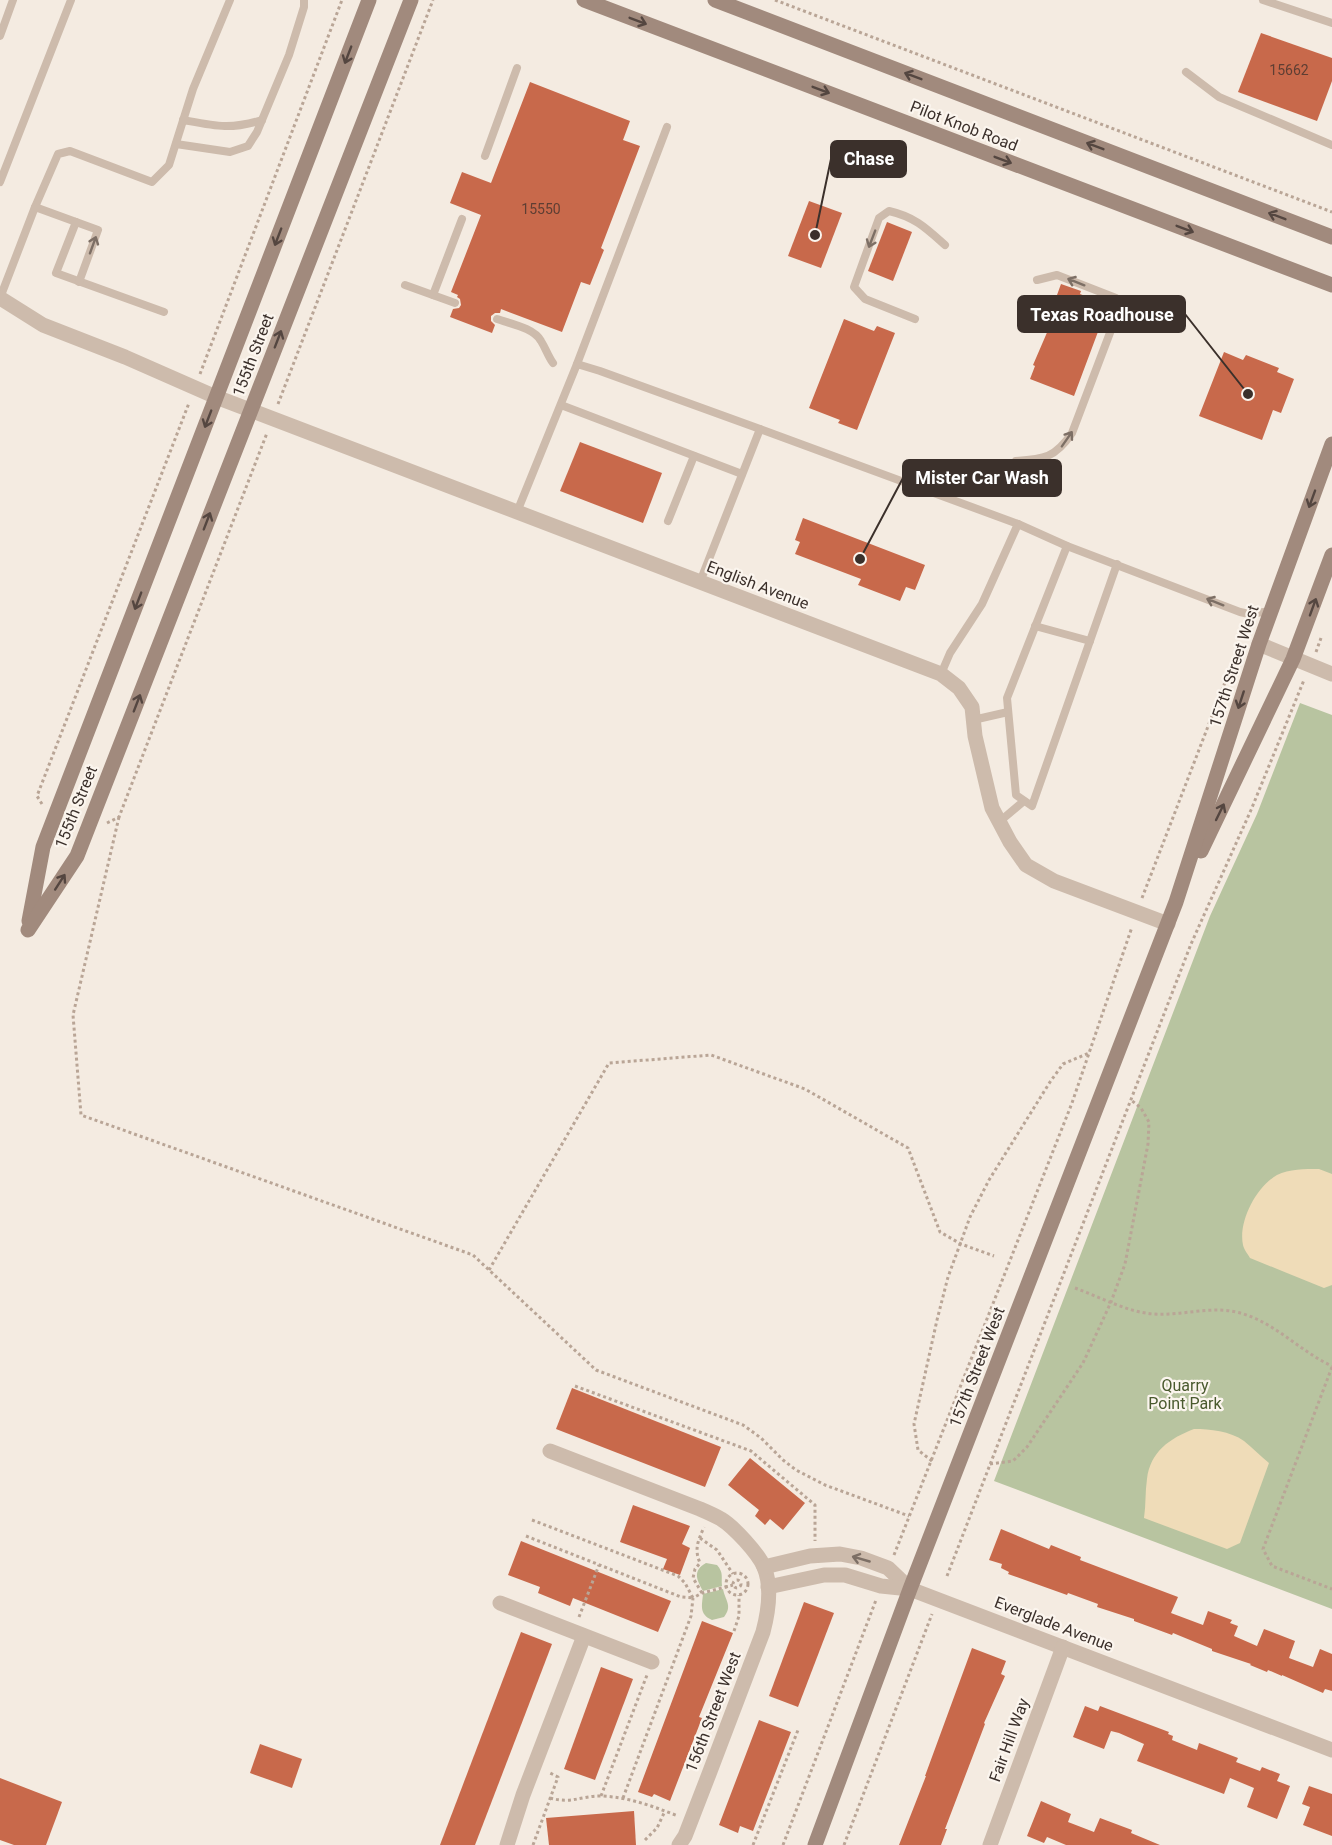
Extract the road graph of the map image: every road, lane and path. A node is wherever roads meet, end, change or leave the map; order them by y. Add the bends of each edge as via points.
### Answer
1 (14, 0) edge
2 (70, 0) edge
3 (230, 0) edge
4 (304, 0) edge
5 (342, 0) edge
6 (369, 0) edge
7 (411, 0) edge
8 (584, 0) edge
9 (715, 0) edge
10 (775, 0) edge
11 (791, 0) edge
12 (1263, 0) edge
13 (789, 5) junction
14 (1332, 23) edge
15 (0, 36) edge
16 (518, 68) dead end
17 (1186, 72) dead end
18 (183, 120) junction
19 (262, 120) junction
20 (667, 127) dead end
21 (176, 144) junction
22 (1332, 145) edge
23 (484, 156) dead end
24 (0, 182) edge
25 (35, 207) junction
26 (1332, 212) edge
27 (462, 219) dead end
28 (76, 222) junction
29 (1332, 237) edge
30 (945, 245) dead end
31 (1037, 280) dead end
32 (79, 282) junction
33 (405, 285) dead end
34 (1332, 285) edge
35 (433, 295) junction
36 (0, 298) edge
37 (455, 303) dead end
38 (164, 312) dead end
39 (498, 319) dead end
40 (915, 319) dead end
41 (553, 363) dead end
42 (577, 364) junction
43 (195, 388) junction
44 (216, 397) junction
45 (561, 405) junction
46 (251, 410) junction
47 (760, 429) junction
48 (1332, 444) edge
49 (694, 456) junction
50 (1016, 461) dead end
51 (742, 474) junction
52 (517, 512) junction
53 (668, 521) dead end
54 (1018, 524) junction
55 (1067, 546) junction
56 (1332, 555) edge
57 (1117, 564) junction
58 (700, 582) junction
59 (1271, 611) junction
60 (1035, 626) junction
61 (1090, 641) junction
62 (1259, 644) junction
63 (1293, 659) junction
64 (941, 674) junction
65 (1332, 674) edge
66 (1227, 677) dead end
67 (1301, 687) dead end
68 (1008, 712) junction
69 (973, 720) junction
70 (1024, 801) junction
71 (119, 817) dead end
72 (53, 822) junction
73 (999, 822) junction
74 (1146, 886) dead end
75 (1176, 902) junction
76 (1168, 924) junction
77 (1129, 934) dead end
78 (1090, 1053) junction
79 (1131, 1100) junction
80 (961, 1244) junction
81 (994, 1256) dead end
82 (489, 1270) junction
83 (1075, 1288) dead end
84 (1111, 1302) junction
85 (1332, 1366) edge
86 (575, 1386) dead end
87 (550, 1451) dead end
88 (932, 1461) junction
89 (990, 1464) junction
90 (710, 1514) junction
91 (909, 1516) junction
92 (532, 1520) dead end
93 (526, 1536) dead end
94 (700, 1538) junction
95 (815, 1543) dead end
96 (893, 1556) dead end
97 (598, 1565) junction
98 (764, 1568) junction
99 (733, 1574) junction
100 (947, 1576) dead end
101 (733, 1585) dead end
102 (726, 1587) junction
103 (768, 1587) junction
104 (910, 1589) junction
105 (1332, 1589) edge
106 (879, 1592) junction
107 (702, 1593) junction
108 (739, 1595) junction
109 (693, 1598) junction
110 (501, 1602) dead end
111 (933, 1613) dead end
112 (734, 1631) dead end
113 (579, 1634) junction
114 (1063, 1647) junction
115 (652, 1662) joint
116 (798, 1730) dead end
117 (1332, 1750) edge
118 (544, 1770) dead end
119 (601, 1796) junction
120 (550, 1798) junction
121 (623, 1798) junction
122 (665, 1811) junction
123 (690, 1822) junction
124 (645, 1840) dead end
125 (507, 1845) edge
126 (533, 1845) edge
127 (679, 1845) edge
128 (753, 1845) edge
129 (783, 1845) edge
130 (815, 1845) edge
131 (844, 1845) edge
132 (990, 1845) edge

1 - 15 lane
2 - 24 lane
3 - 18 lane
4 - 19 lane via 289,55
5 - 43 path
6 -> 44 street, 155th Street
46 -> 7 street, 155th Street
8 -> 34 street, Pilot Knob Road
29 -> 9 street, Pilot Knob Road
10 - 13 path
11 - 13 path
12 - 14 lane
13 - 26 path
16 - 23 lane
17 - 22 lane via 1220,97
18 - 19 lane via 224,127
18 - 21 lane
19 - 21 lane via 249,146 230,152
20 - 42 lane
21 - 25 lane via 169,165 152,182 70,151 58,154
25 - 28 lane
25 - 36 lane
27 - 35 lane
32 -> 28 lane via 98,230
28 - 32 lane via 56,273
30 -> 40 lane via 918,221 903,214 889,211 879,218 854,287 865,298
50 -> 31 lane via 1041,459 1063,447 1072,433 1119,309 1116,298 1057,275
32 - 38 lane
33 - 35 lane
35 - 37 lane
36 - 43 street, English Avenue via 43,325
39 - 41 lane via 533,332
42 - 45 lane
42 - 47 lane
43 - 44 street, English Avenue
43 - 72 path via 37,796
44 - 46 street, English Avenue
44 -> 72 street, 155th Street
45 - 49 lane
45 - 52 lane
46 - 52 street, English Avenue
72 -> 46 street, 155th Street via 43,848 28,930 77,856
47 - 51 lane
47 - 54 lane
48 -> 59 street, 157th Street West
49 - 51 lane
49 - 53 lane
51 - 58 lane
52 - 58 street, English Avenue
54 - 55 lane
54 - 64 lane via 982,604 950,652
55 - 57 lane
55 - 60 lane
63 -> 56 street, 157th Street West
59 -> 57 lane via 1240,612
57 - 61 lane
58 - 64 street, English Avenue
59 - 62 street, 157th Street West
60 - 61 lane
60 - 68 lane via 1007,698
61 - 70 lane via 1032,806
62 - 63 street
62 -> 75 street, 157th Street West
63 - 65 street
75 -> 63 street, 157th Street West
64 - 69 street, English Avenue via 959,688 972,707
66 - 74 path
67 - 79 path via 1191,944
68 - 69 lane
68 - 70 lane via 1016,795
69 - 73 street, English Avenue via 992,808
70 - 73 lane
71 - 82 path via 73,1015 81,1115 472,1255
73 - 76 street, English Avenue via 1026,865 1054,881
75 - 76 street, 157th Street West
76 - 104 street, 157th Street West
77 - 78 path
78 - 80 path via 1063,1064 1050,1082 989,1180
78 - 88 path
79 - 84 path via 1149,1122 1148,1144 1125,1264
79 - 89 path
80 - 81 path
80 - 82 path via 940,1232 908,1148 805,1089 711,1055 609,1063
80 - 88 path via 948,1277 914,1424 918,1450
82 - 91 path via 596,1370 743,1425 796,1470
83 - 84 path
84 - 85 path via 1153,1314 1236,1312 1258,1320
84 - 89 path via 1083,1363 1027,1447 1013,1461
85 - 105 path via 1263,1549 1272,1566
86 - 95 path via 751,1451 815,1505
87 - 90 street
88 - 91 path
89 - 100 path
90 - 94 path
90 - 98 street via 736,1533
91 - 96 path
92 - 109 path via 678,1576
93 - 97 path
94 - 99 path via 717,1550
94 - 107 path via 696,1554 700,1563 693,1578
97 - 109 path
97 - 113 path
98 - 103 street
104 -> 98 street, Everglade Avenue via 888,1568 840,1554 810,1556
99 - 102 path
99 - 108 path via 742,1574 748,1581 747,1590
101 - 102 path
102 - 107 path
102 - 108 path
103 - 106 street via 824,1575 845,1575
103 - 123 street, 156th Street West via 763,1632
104 - 106 street
104 - 114 street, Everglade Avenue
104 - 130 street, 157th Street West
106 - 129 path
107 - 109 path
108 - 112 path
109 - 121 path via 691,1616
110 - 113 street
111 - 131 path
113 - 115 street
113 - 125 street
114 - 117 street, Everglade Avenue
114 - 132 street, Fair Hill Way
115 - 119 path
116 - 128 path
118 - 120 path via 558,1777
119 - 120 path via 563,1801
119 - 121 path
120 - 126 path
121 - 122 path
122 - 123 path
122 - 124 path via 657,1828
123 - 127 street, 156th Street West

